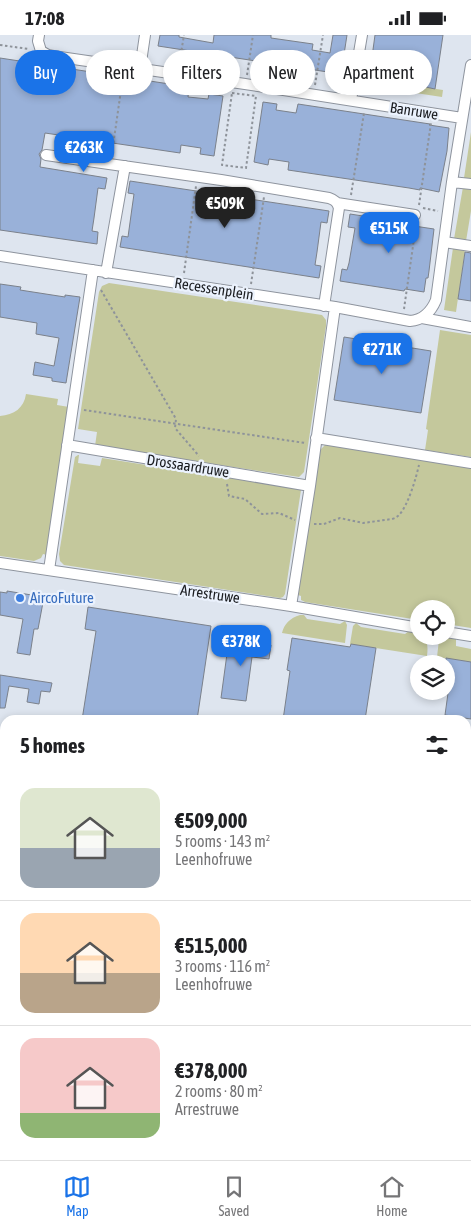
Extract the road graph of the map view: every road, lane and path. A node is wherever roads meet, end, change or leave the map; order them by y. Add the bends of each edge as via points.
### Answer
1 (39, 35) edge
2 (145, 35) edge
3 (184, 35) edge
4 (253, 35) edge
5 (323, 35) edge
6 (362, 35) edge
7 (0, 45) edge
8 (34, 50) edge
9 (41, 50) edge
10 (143, 50) edge
11 (182, 50) edge
12 (471, 65) edge
13 (240, 88) edge
14 (315, 88) edge
15 (244, 89) junction
16 (250, 90) edge
17 (121, 95) edge
18 (314, 95) edge
19 (351, 100) junction
20 (365, 103) junction
21 (466, 113) edge
22 (46, 155) dead end
23 (110, 164) junction
24 (125, 166) junction
25 (198, 177) junction
26 (452, 181) junction
27 (471, 184) edge
28 (265, 187) junction
29 (337, 203) junction
30 (350, 205) junction
31 (417, 211) joint
32 (448, 212) junction
33 (444, 242) junction
34 (471, 246) edge
35 (0, 256) edge
36 (92, 273) junction
37 (106, 273) junction
38 (182, 284) junction
39 (249, 294) junction
40 (324, 306) junction
41 (335, 307) junction
42 (422, 318) junction
43 (471, 327) edge
44 (72, 408) junction
45 (176, 424) junction
46 (316, 442) junction
47 (67, 445) junction
48 (422, 455) junction
49 (199, 456) dead end
50 (471, 463) edge
51 (225, 472) junction
52 (310, 486) junction
53 (304, 523) junction
54 (0, 563) edge
55 (49, 571) junction
56 (290, 607) junction
57 (410, 627) edge
58 (455, 633) edge
59 (471, 636) edge

1 - 9 street
2 - 10 street
3 - 11 path
4 - 15 path
5 - 14 path
6 - 19 street
7 - 8 path
12 - 21 street
13 - 15 street, Banruwe
15 - 15 path via 232,93 222,165 246,168 256,96
15 - 16 street, Banruwe
17 - 23 path
18 - 19 street, Banruwe
19 - 20 street, Banruwe
20 - 21 street, Banruwe
20 - 30 path
21 - 26 street
22 - 23 street
23 - 24 street
24 - 25 street
24 - 37 street
25 - 28 street
25 - 38 path
26 - 27 street
26 - 32 street
28 - 29 street via 329,198
28 - 39 path
29 - 30 street
29 - 40 street via 339,208
30 - 31 street
31 - 32 path
32 - 33 street
33 - 34 street
33 - 42 street via 436,300
35 - 36 street, Recessenplein
36 - 37 street, Recessenplein
36 - 44 street
36 - 45 path
37 - 38 street, Recessenplein
38 - 39 street, Recessenplein
39 - 40 street, Recessenplein
40 - 41 street, Recessenplein
41 - 42 street, Recessenplein via 410,321
41 - 46 street
42 - 43 street, Recessenplein
44 - 45 path
44 - 47 street
45 - 46 path
45 - 49 path via 175,428
46 - 48 street
46 - 52 street
47 - 51 street, Drossaardruwe
47 - 55 street
48 - 50 street
48 - 53 path via 417,476 400,515 363,523 340,518 324,524
51 - 52 street, Drossaardruwe
51 - 53 path via 229,496 245,499 262,514 278,513
52 - 53 street
53 - 56 street
54 - 55 street, Arrestruwe
55 - 56 street, Arrestruwe
56 - 57 street, Arrestruwe
58 - 59 street

